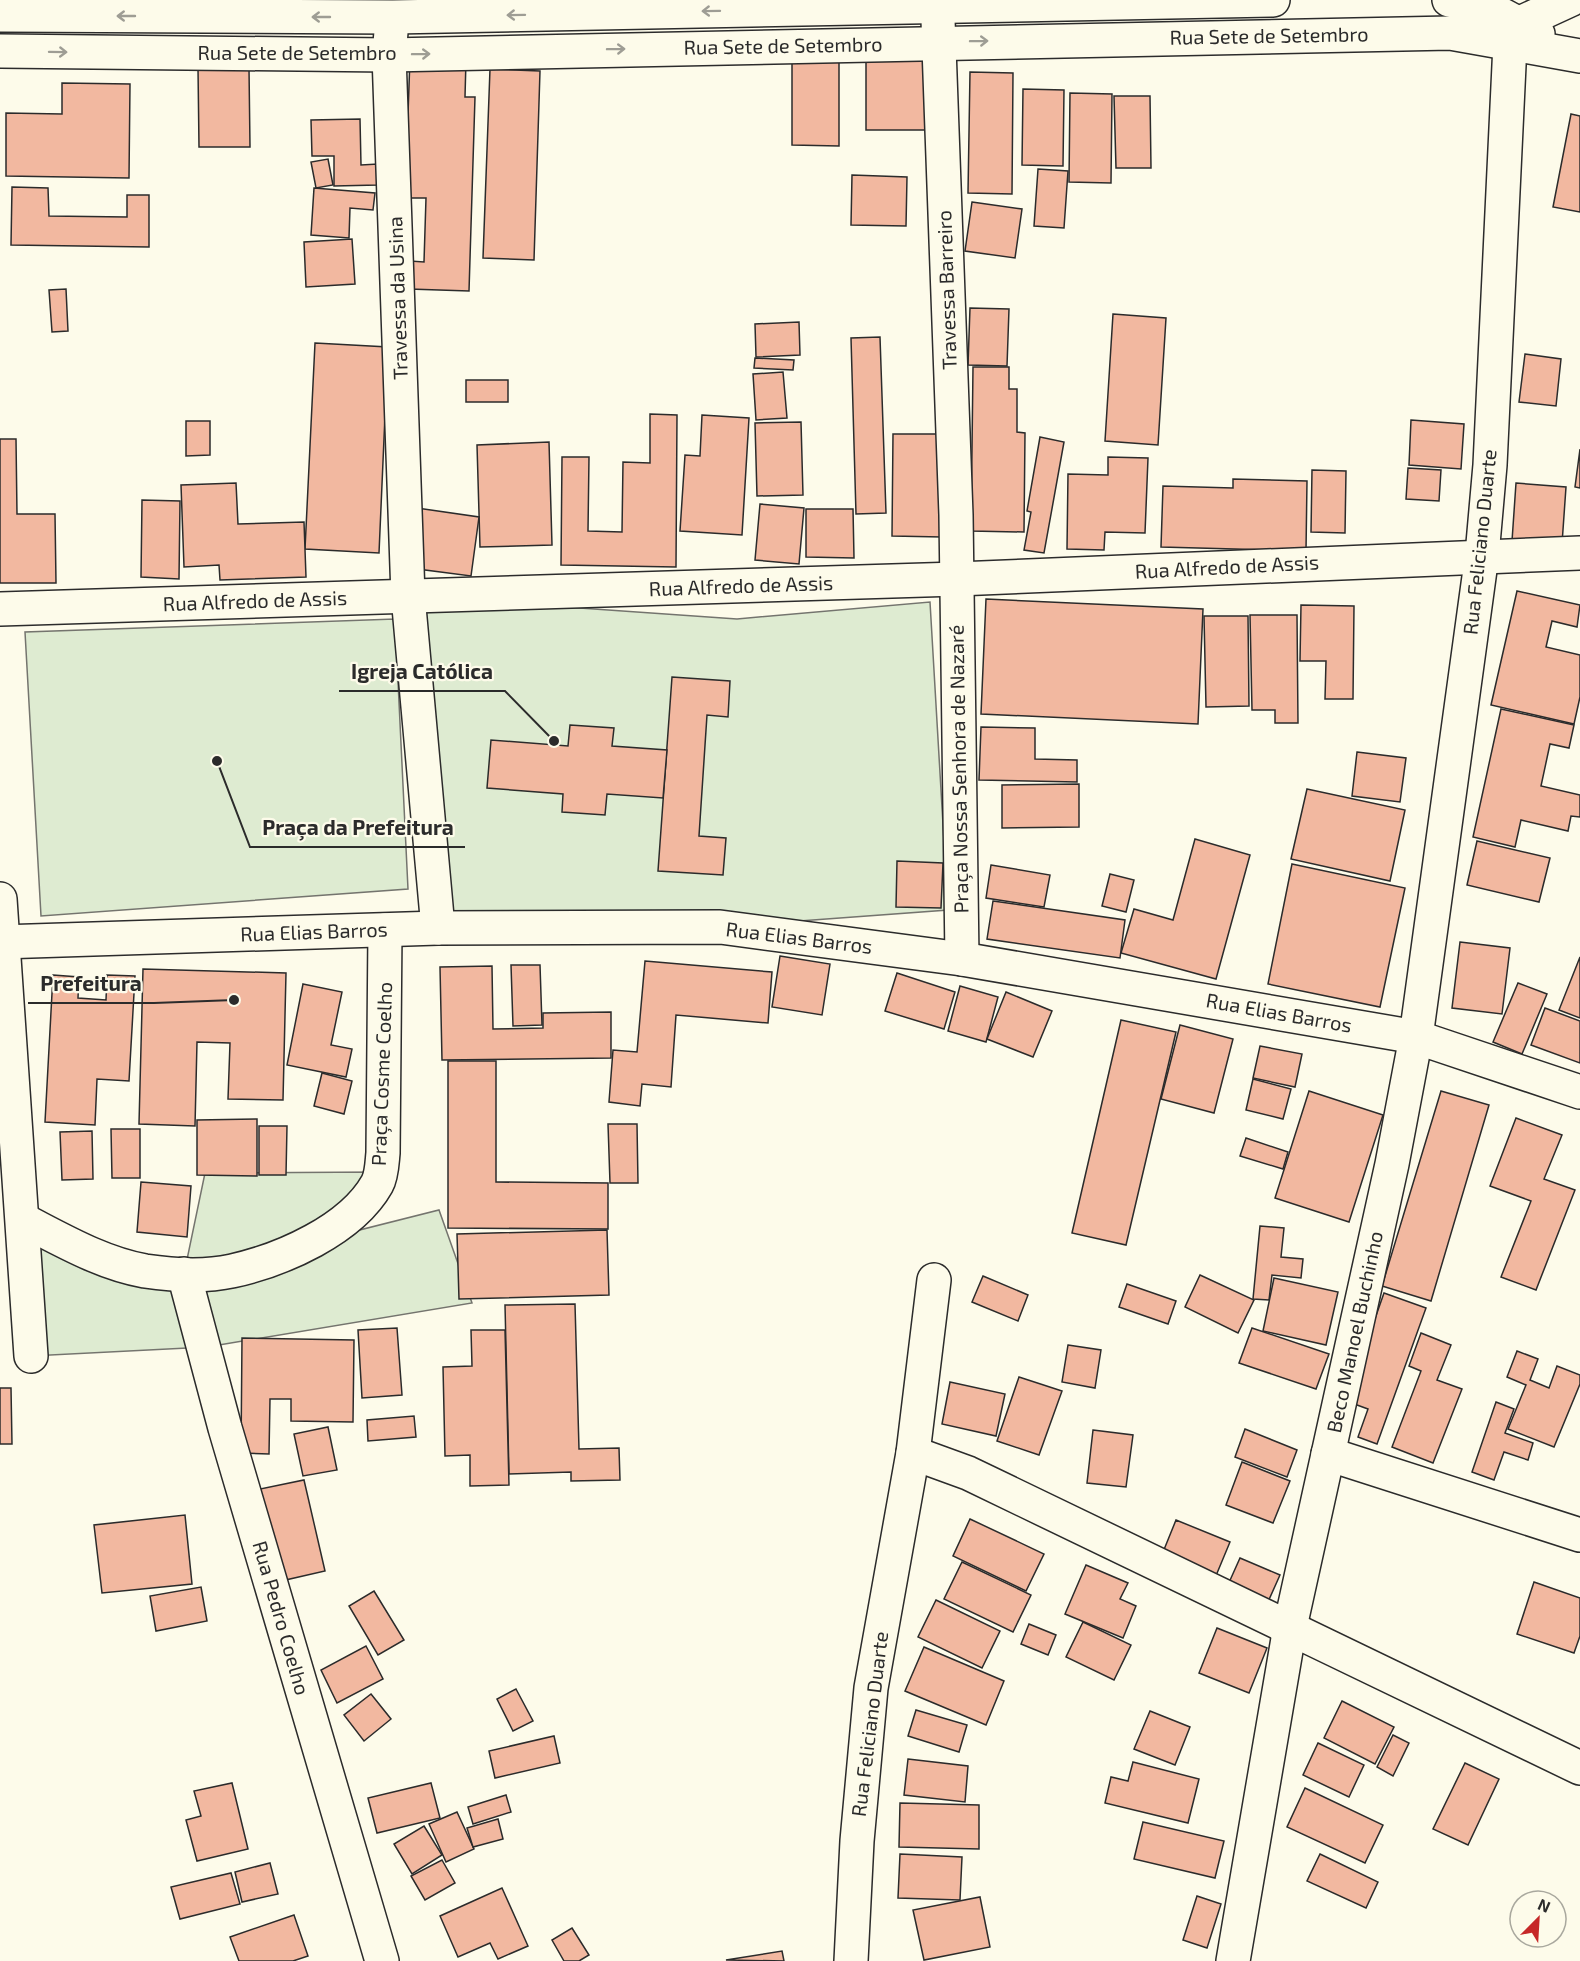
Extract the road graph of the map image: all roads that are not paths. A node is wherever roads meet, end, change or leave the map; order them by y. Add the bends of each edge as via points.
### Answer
1 (1273, 0) edge
2 (1449, 0) edge
3 (1570, 0) edge
4 (938, 3) edge
5 (393, 9) edge
6 (0, 15) edge
7 (1515, 33) junction
8 (937, 42) junction
9 (0, 51) edge
10 (389, 54) junction
11 (1572, 54) edge
12 (1580, 553) edge
13 (1482, 555) junction
14 (957, 579) junction
15 (408, 596) junction
16 (0, 609) edge
17 (0, 899) edge
18 (438, 928) junction
19 (385, 930) junction
20 (1, 942) edge
21 (962, 958) junction
22 (1416, 1037) junction
23 (1580, 1092) edge
24 (23, 1220) junction
25 (184, 1274) junction
26 (934, 1280) dead end
27 (31, 1356) dead end
28 (913, 1453) junction
29 (1328, 1454) junction
30 (1580, 1535) edge
31 (1290, 1627) junction
32 (1580, 1768) edge
33 (382, 1961) edge
34 (851, 1961) edge
35 (1233, 1961) edge

1 - 4 street, Rua Sete de Setembro
2 - 7 street, Rua Sete de Setembro via 1472,3
3 - 7 street
4 -> 5 street, Rua Sete de Setembro
4 - 8 street, Travessa Barreiro
5 -> 6 street, Rua Sete de Setembro
5 - 10 street, Travessa da Usina
8 -> 7 street, Rua Sete de Setembro
7 - 11 street, Rua Sete de Setembro
7 - 13 street, Rua Feliciano Duarte
10 -> 8 street, Rua Sete de Setembro
8 - 14 street, Travessa Barreiro
9 -> 10 street, Rua Sete de Setembro
10 - 15 street, Travessa da Usina
12 - 13 street, Rua Alfredo de Assis
13 - 14 street, Rua Alfredo de Assis
13 - 22 street, Rua Feliciano Duarte
14 - 15 street, Rua Alfredo de Assis
14 - 21 street, Praça Nossa Senhora de Nazaré
15 - 16 street, Rua Alfredo de Assis
15 - 18 street
17 - 20 street
18 - 19 street, Rua Elias Barros
18 - 21 street, Rua Elias Barros via 720,927
19 - 20 street, Rua Elias Barros
19 - 25 street, Praça Cosme Coelho via 383,1153 378,1182 344,1222 317,1238 231,1272
20 - 24 street
21 - 22 street, Rua Elias Barros
22 - 23 street, Rua Elias Barros
22 - 29 street, Beco Manoel Buchinho
24 - 25 street, Praça Cosme Coelho via 95,1256 144,1270
24 - 27 street
25 - 33 street, Rua Pedro Coelho via 225,1428
26 - 28 street, Rua Feliciano Duarte
28 - 31 street via 968,1473
28 - 34 street, Rua Feliciano Duarte via 871,1688
29 - 30 street
29 - 31 street, Beco Manoel Buchinho
31 - 32 street
31 - 35 street

